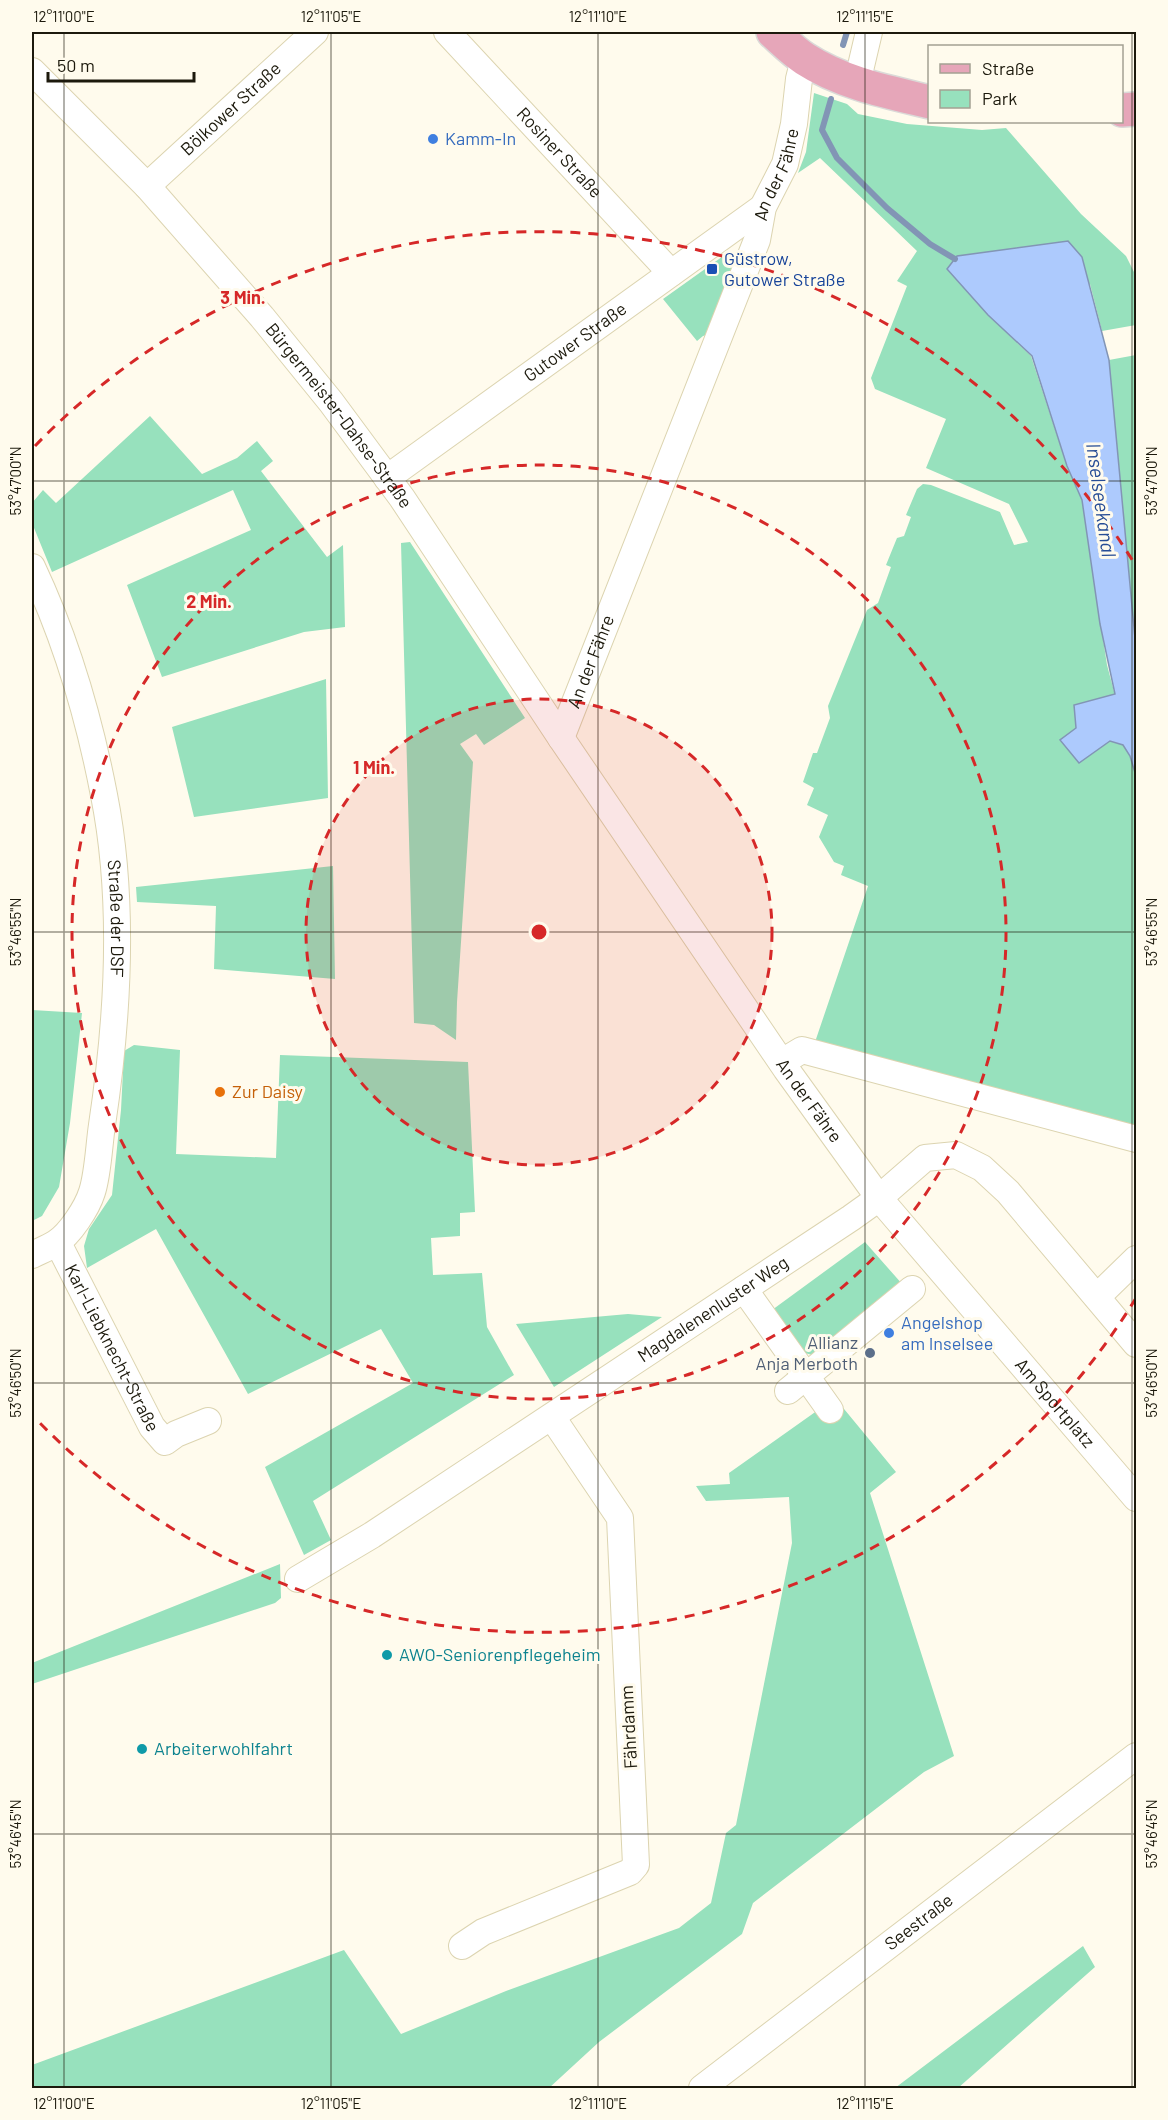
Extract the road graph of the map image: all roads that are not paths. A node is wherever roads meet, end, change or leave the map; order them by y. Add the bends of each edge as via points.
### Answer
1 (315, 32) edge
2 (447, 32) edge
3 (773, 32) edge
4 (869, 32) edge
5 (804, 59) junction
6 (32, 71) edge
7 (857, 83) junction
8 (928, 101) edge
9 (147, 186) junction
10 (763, 207) junction
11 (671, 273) junction
12 (387, 478) junction
13 (32, 567) edge
14 (561, 738) junction
15 (782, 1062) junction
16 (1137, 1139) edge
17 (879, 1198) junction
18 (58, 1242) junction
19 (32, 1255) edge
20 (1137, 1259) edge
21 (744, 1289) junction
22 (912, 1289) dead end
23 (1097, 1297) junction
24 (1137, 1344) edge
25 (797, 1383) junction
26 (830, 1410) dead end
27 (552, 1417) junction
28 (208, 1421) dead end
29 (1137, 1498) edge
30 (298, 1579) dead end
31 (1137, 1756) edge
32 (462, 1946) dead end
33 (702, 2088) edge

1 - 9 street, Bölkower Straße
2 - 11 street, Rosiner Straße
3 - 5 main road
4 - 7 street
5 - 7 main road
5 - 10 street, An der Fähre via 785,164
6 - 9 street, Bürgermeister-Dahse-Straße
7 - 8 main road
9 - 12 street, Bürgermeister-Dahse-Straße via 262,317
10 - 11 street, Gutower Straße
10 - 14 street, An der Fähre via 757,240
11 - 12 street, Gutower Straße
12 - 14 street, Bürgermeister-Dahse-Straße
13 - 18 street, Straße der DSF via 65,648 86,717 104,796 115,880 116,968 106,1100 93,1192 80,1217
14 - 15 street, An der Fähre
15 - 16 street via 801,1050
15 - 17 street, An der Fähre
17 - 21 street, Magdalenenluster Weg
17 - 23 street, Magdalenenluster Weg via 925,1158 957,1155 982,1168 1008,1192
17 - 29 street, Am Sportplatz
18 - 19 street, Straße der DSF
18 - 28 street, Karl-Liebknecht-Straße via 159,1435 165,1442
20 - 23 street
21 - 25 street
21 - 27 street, Magdalenenluster Weg
22 - 25 street
23 - 24 street, Magdalenenluster Weg
25 - 26 street
27 - 30 street, Magdalenenluster Weg
27 - 32 street, Fährdamm via 620,1518 636,1865 630,1872 483,1932
31 - 33 street, Seestraße

